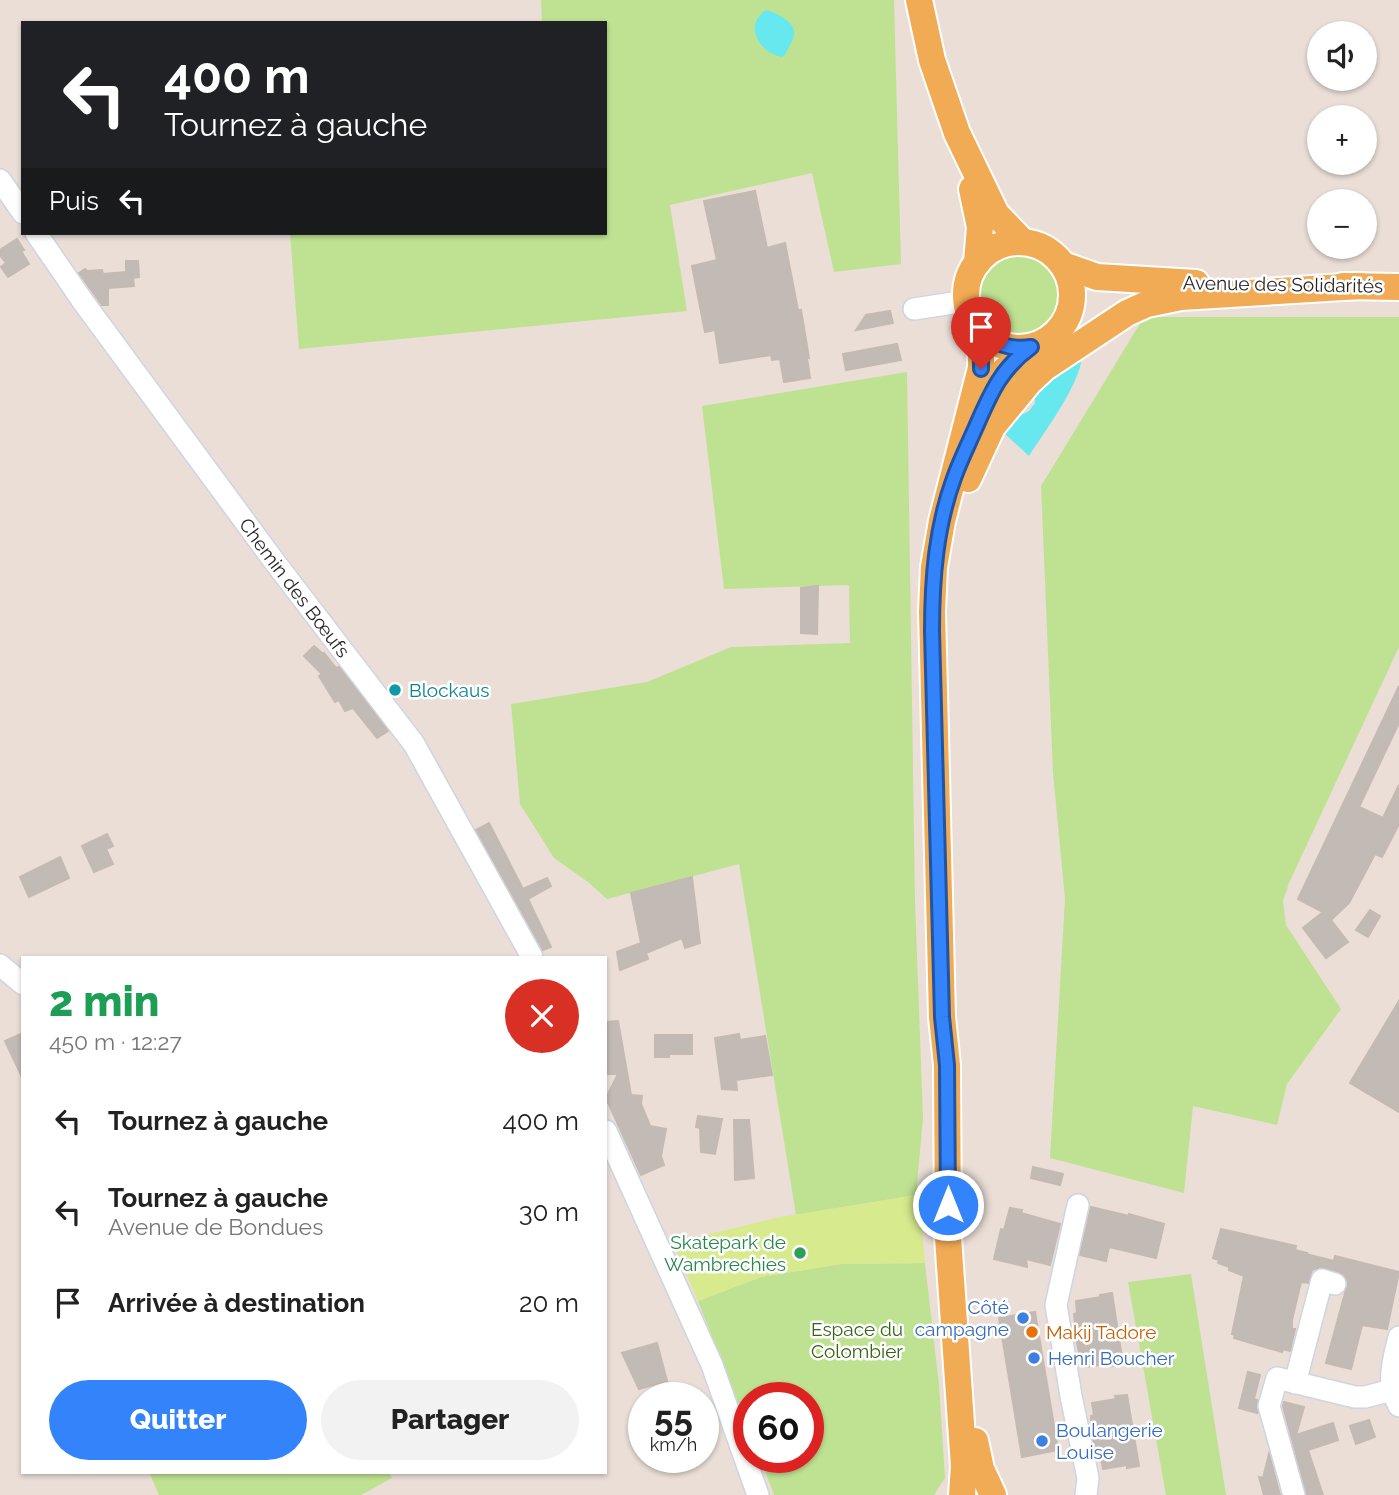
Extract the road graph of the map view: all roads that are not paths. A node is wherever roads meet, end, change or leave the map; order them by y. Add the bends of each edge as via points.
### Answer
1 (919, 0) edge
2 (957, 133) junction
3 (0, 180) edge
4 (21, 210) edge
5 (37, 235) edge
6 (1023, 242) junction
7 (977, 263) junction
8 (1063, 265) junction
9 (1166, 282) junction
10 (1360, 286) junction
11 (1399, 287) edge
12 (966, 301) junction
13 (914, 309) dead end
14 (1070, 311) junction
15 (978, 328) junction
16 (1031, 347) junction
17 (954, 477) junction
18 (932, 595) junction
19 (531, 956) edge
20 (0, 965) edge
21 (21, 982) edge
22 (607, 1132) edge
23 (1078, 1205) dead end
24 (1335, 1284) dead end
25 (1399, 1337) edge
26 (957, 1348) junction
27 (1295, 1383) junction
28 (1395, 1398) edge
29 (758, 1495) edge
30 (962, 1495) edge
31 (993, 1495) edge
32 (1086, 1495) edge
33 (1294, 1495) edge

1 - 2 main road via 932,60
2 - 6 main road via 996,214
2 - 7 main road via 980,227
3 - 4 street
5 - 19 street, Chemin des Bœufs via 274,561 414,744
6 - 7 main road via 997,247
6 - 8 main road via 1046,248
7 - 12 main road via 969,277
8 - 9 main road, Avenue des Solidarités via 1097,276
8 - 14 main road via 1072,287
9 - 10 main road, Avenue des Solidarités
9 - 14 main road, Avenue des Solidarités via 1108,291
10 - 11 main road, Avenue des Solidarités
10 - 18 main road via 1159,301 1118,318 1044,368 1006,408 982,446
12 - 13 street
12 - 15 main road
14 - 16 main road via 1058,332
15 - 16 main road via 1006,347
15 - 17 main road via 981,369
16 - 17 main road via 1004,370
17 - 18 main road via 936,550
18 - 26 main road via 942,1017 935,1073 938,1200 948,1237
20 - 21 street
22 - 29 street via 712,1365
23 - 32 street via 1056,1305 1088,1478
24 - 27 street via 1322,1280
25 - 28 street via 1391,1371
26 - 30 main road
26 - 31 main road via 981,1469
27 - 28 street via 1355,1397
27 - 33 street via 1278,1378 1269,1406

